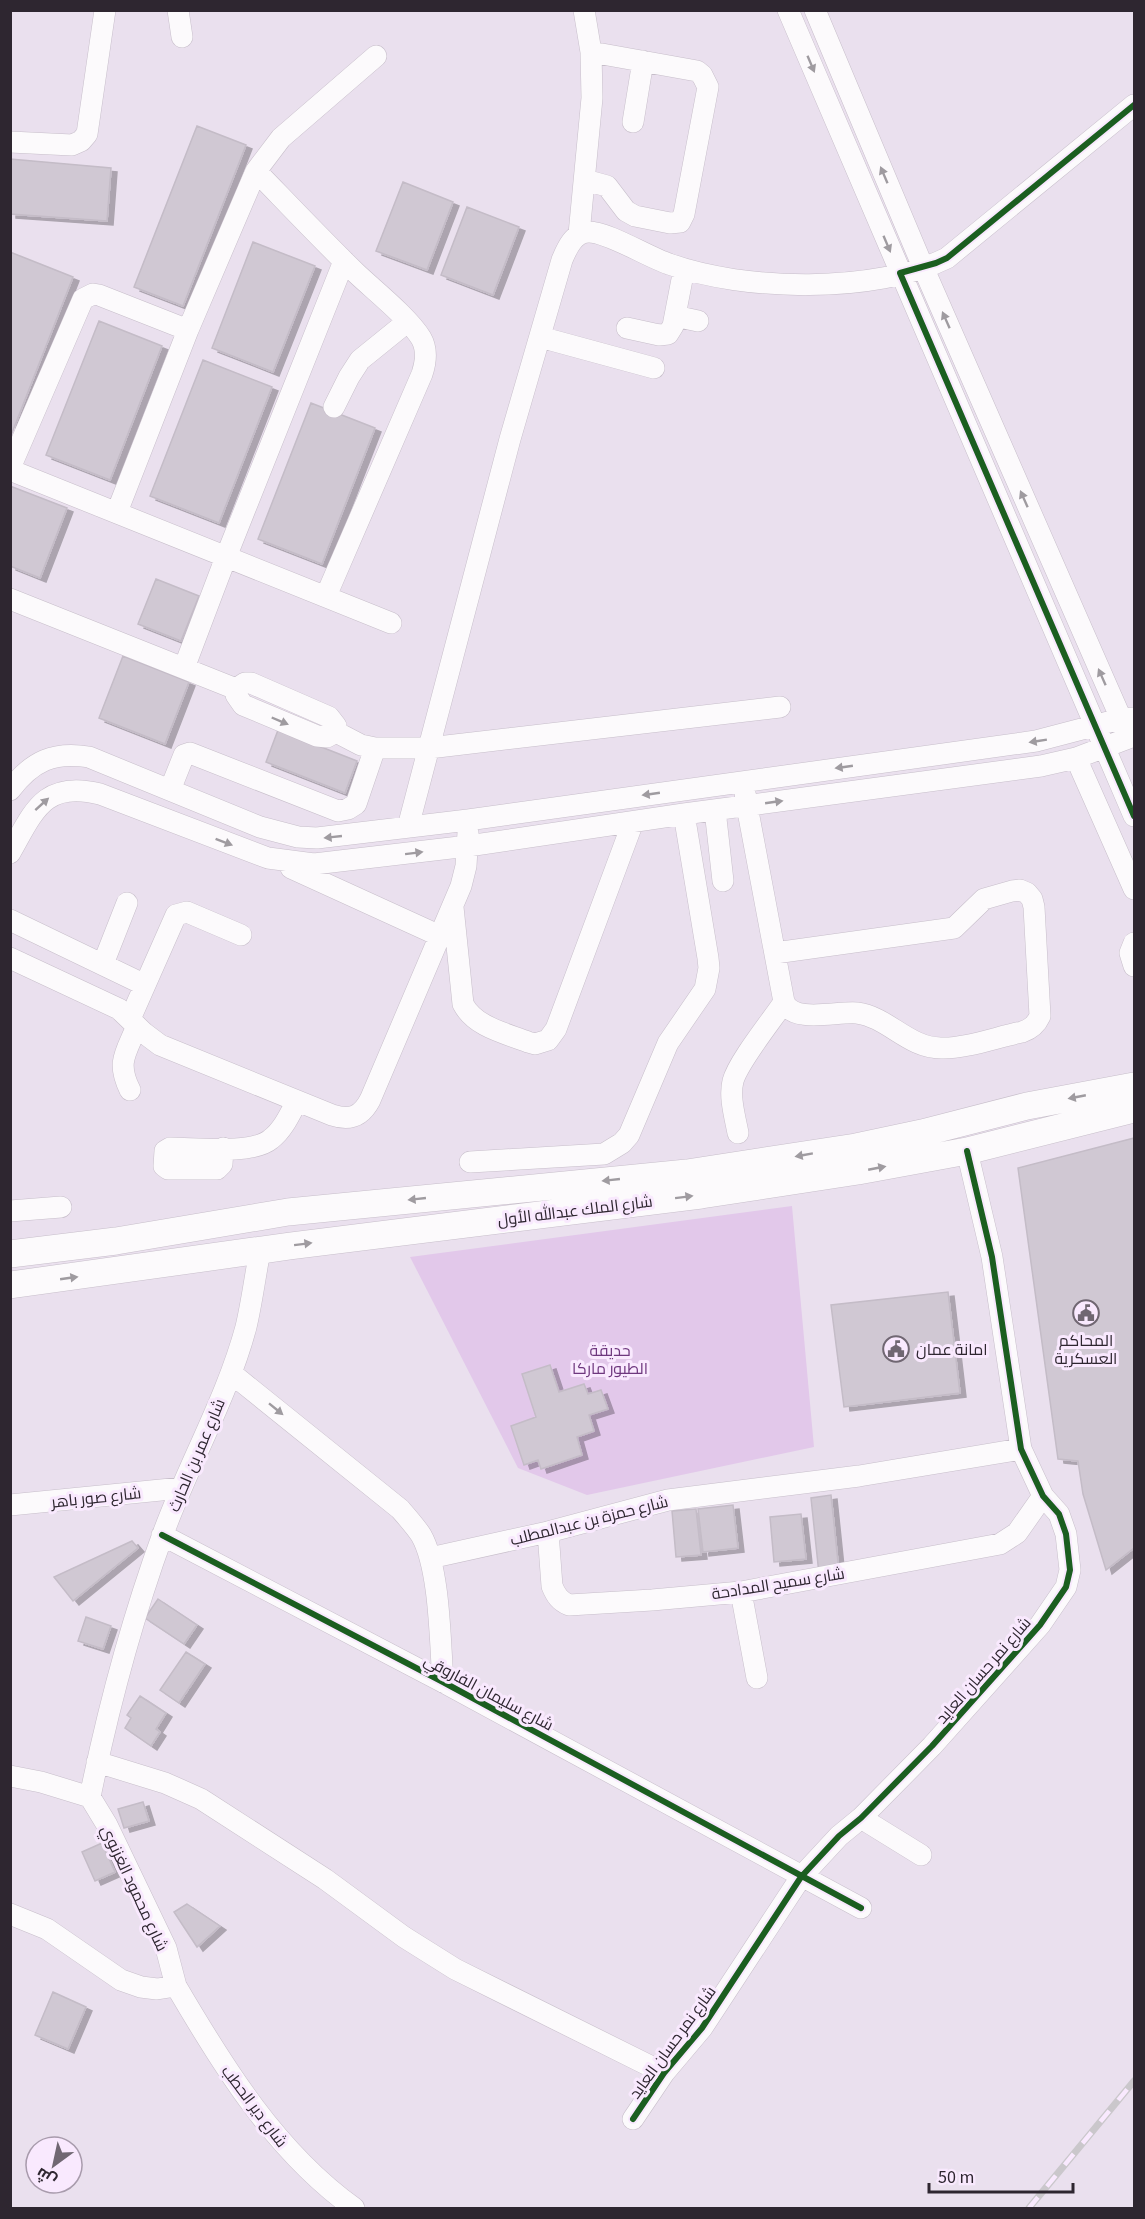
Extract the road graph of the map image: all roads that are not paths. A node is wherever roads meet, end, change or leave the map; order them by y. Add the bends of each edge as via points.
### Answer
1 (105, 10) edge
2 (178, 10) edge
3 (584, 10) edge
4 (788, 10) edge
5 (815, 10) edge
6 (182, 37) dead end
7 (591, 52) junction
8 (376, 56) dead end
9 (644, 61) junction
10 (1134, 105) edge
11 (633, 122) dead end
12 (10, 142) edge
13 (256, 171) junction
14 (585, 180) junction
15 (579, 234) junction
16 (344, 261) junction
17 (923, 267) junction
18 (684, 269) junction
19 (900, 273) junction
20 (675, 316) junction
21 (698, 321) dead end
22 (407, 322) junction
23 (627, 328) dead end
24 (188, 330) junction
25 (540, 338) junction
26 (654, 368) dead end
27 (334, 407) dead end
28 (10, 469) edge
29 (117, 512) junction
30 (226, 557) junction
31 (326, 596) junction
32 (10, 599) edge
33 (391, 623) dead end
34 (184, 668) junction
35 (780, 707) dead end
36 (1127, 718) edge
37 (1094, 727) junction
38 (1133, 742) edge
39 (1104, 747) junction
40 (375, 748) junction
41 (429, 748) junction
42 (1076, 758) junction
43 (743, 780) junction
44 (165, 788) junction
45 (10, 790) edge
46 (747, 806) junction
47 (715, 810) junction
48 (149, 813) junction
49 (684, 814) junction
50 (1134, 816) edge
51 (468, 820) junction
52 (633, 822) junction
53 (408, 827) junction
54 (468, 846) junction
55 (10, 853) edge
56 (268, 858) junction
57 (723, 881) dead end
58 (1134, 889) edge
59 (127, 903) dead end
60 (453, 906) junction
61 (10, 920) edge
62 (241, 935) dead end
63 (440, 936) junction
64 (1134, 943) edge
65 (775, 953) junction
66 (10, 958) edge
67 (103, 964) junction
68 (1134, 966) edge
69 (145, 984) junction
70 (784, 1002) junction
71 (134, 1022) junction
72 (1134, 1086) edge
73 (130, 1090) dead end
74 (297, 1101) junction
75 (1134, 1109) edge
76 (738, 1132) dead end
77 (223, 1148) dead end
78 (967, 1151) junction
79 (470, 1162) dead end
80 (61, 1207) dead end
81 (10, 1211) edge
82 (260, 1251) junction
83 (10, 1254) edge
84 (10, 1285) edge
85 (231, 1373) junction
86 (1021, 1449) junction
87 (181, 1488) junction
88 (1043, 1496) junction
89 (10, 1505) edge
90 (548, 1532) junction
91 (162, 1535) junction
92 (430, 1558) junction
93 (741, 1592) junction
94 (757, 1678) dead end
95 (443, 1682) junction
96 (97, 1762) junction
97 (10, 1776) edge
98 (90, 1797) junction
99 (861, 1818) junction
100 (921, 1855) dead end
101 (801, 1877) junction
102 (861, 1908) dead end
103 (10, 1914) edge
104 (176, 1986) junction
105 (664, 2073) junction
106 (633, 2119) dead end
107 (354, 2208) edge

1 - 12 street via 87,134 72,145
2 - 6 street
3 - 7 street
4 -> 19 street
17 -> 5 street
7 - 9 street
7 - 14 street via 592,98
8 - 13 street via 281,138
9 - 11 street
9 - 14 street via 697,71 708,87 683,219 675,224 634,216 607,186
10 - 17 street via 957,250
13 - 16 street
13 - 24 street
14 - 15 street
15 - 18 street via 602,235
15 - 25 street via 566,250
16 - 22 street
16 - 30 street
17 - 19 street
36 -> 17 street
18 - 19 street via 730,280 779,284 851,282
18 - 20 street
19 - 37 street
20 - 21 street
20 - 23 street via 671,331 663,336
22 - 27 street via 360,360
22 - 31 street via 425,347 425,365
24 - 28 street via 99,295 83,298
24 - 29 street
25 - 26 street
25 - 41 street
28 - 29 street
29 - 30 street
30 - 31 street
30 - 34 street
31 - 33 street
32 - 34 street
34 - 40 street via 236,689 245,683 256,685 329,717 336,732
35 - 41 street
36 - 37 street
36 - 38 street
37 - 39 street
37 -> 43 street via 1036,741
38 - 39 street
39 - 42 street
39 - 50 street
40 - 41 street
40 - 44 street via 356,804 338,811 190,753
41 - 53 street
46 -> 42 street
42 - 58 street
43 - 46 street
43 -> 51 street
44 - 45 street via 89,757 71,754 35,764
44 - 48 street
53 -> 44 street via 298,837 260,827
46 - 47 street
46 - 65 street
47 - 49 street
47 - 57 street
55 -> 48 street via 34,812 44,801 64,792 84,790
48 -> 56 street
49 - 52 street
49 - 79 street via 708,958 708,979 662,1055 629,1135 604,1154
51 - 53 street
51 - 54 street
52 - 54 street
52 - 60 street via 556,1029 542,1043 528,1042 475,1021 468,1013 463,1004
56 -> 54 street via 315,864
54 - 60 street
56 - 63 street
59 - 67 street
60 - 63 street
61 - 67 street
62 - 69 street via 181,912 173,920
63 - 74 street via 360,1115 341,1118
64 - 68 street via 1130,953
65 - 70 street
65 - 70 street via 954,928 977,903 990,896 1020,890 1032,899 1040,1016 1030,1029 953,1047 932,1048 869,1016 849,1012 795,1014
66 - 71 street via 112,1005
67 - 69 street
69 - 71 street
70 - 76 street via 736,1074 732,1090
71 - 73 street via 122,1065
71 - 74 street via 160,1045
72 -> 83 main road, شارع الملك عبدالله الأول via 1027,1106 856,1147 742,1165 288,1212
74 - 77 street via 270,1141 251,1148
75 - 78 main road, شارع الملك عبدالله الأول
82 -> 78 main road, شارع الملك عبدالله الأول via 712,1193
78 - 86 street, شارع نمر حسان العايد via 992,1257
80 - 81 street
84 -> 82 main road, شارع الملك عبدالله الأول
82 - 85 street, شارع عمر بن الحارث via 246,1327
85 - 87 street, شارع عمر بن الحارث
85 -> 92 street via 400,1509 420,1534
86 - 88 street, شارع نمر حسان العايد
86 - 90 street, شارع حمزة بن عبدالمطلب via 859,1476 668,1500
87 - 89 street, شارع صور باهر
87 - 91 street, شارع عمر بن الحارث
88 - 93 street, شارع سميح المدادحة via 1017,1533 1000,1544
88 - 99 street, شارع نمر حسان العايد via 1059,1514 1066,1534 1070,1570 1066,1587 1040,1625 964,1712
90 - 92 street, شارع حمزة بن عبدالمطلب
90 - 93 street, شارع سميح المدادحة via 552,1586 559,1599 569,1605
91 - 95 street, شارع سليمان الفاروقي
91 - 96 street, شارع عمر بن الحارث
92 - 95 street
93 - 94 street
95 - 101 street, شارع سليمان الفاروقي
96 - 98 street, شارع عمر بن الحارث
96 - 105 street via 201,1799 455,1969
97 - 98 street
98 - 104 street, شارع محمود الغزنوي via 166,1948
99 - 100 street
99 - 101 street, شارع نمر حسان العايد via 832,1842
101 - 102 street, شارع سليمان الفاروقي
101 - 105 street, شارع نمر حسان العايد via 702,2028
103 - 104 street via 47,1929 121,1980 157,1989
104 - 107 street, شارع دير الحطب via 210,2045 275,2135 302,2166
105 - 106 street, شارع نمر حسان العايد

